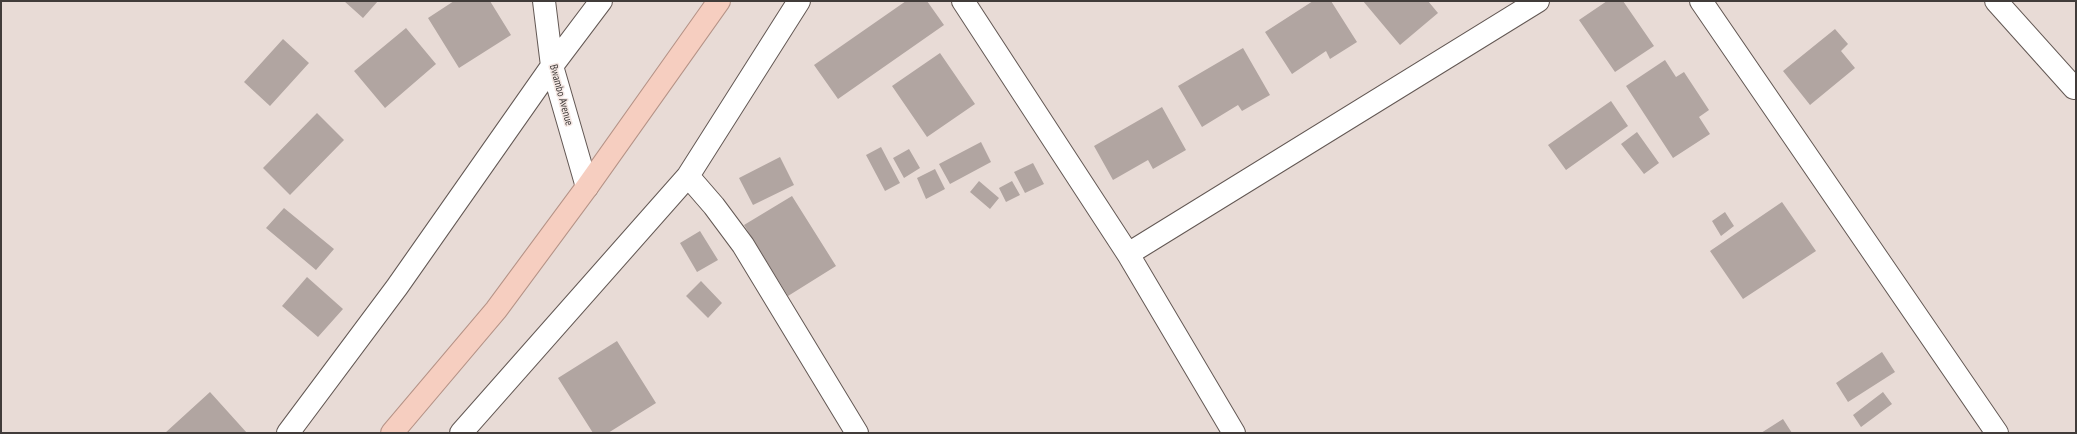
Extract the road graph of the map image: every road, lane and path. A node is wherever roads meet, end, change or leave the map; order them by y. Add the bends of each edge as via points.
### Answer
1 (544, 1) edge
2 (601, 1) edge
3 (719, 1) edge
4 (799, 1) edge
5 (963, 1) edge
6 (1538, 1) edge
7 (1701, 1) edge
8 (1996, 1) edge
9 (552, 66) junction
10 (2074, 88) dead end
11 (688, 176) junction
12 (587, 187) junction
13 (1128, 254) junction
14 (288, 433) edge
15 (392, 433) edge
16 (461, 433) edge
17 (857, 433) edge
18 (1234, 433) edge
19 (1997, 433) edge

1 - 9 street, Bwambo Avenue
2 - 9 street
3 - 12 highway
4 - 11 street
5 - 13 street
6 - 13 street
7 - 19 street
8 - 10 street
9 - 12 street, Bwambo Avenue
9 - 14 street via 396,287
11 - 16 street
11 - 17 street via 743,245
12 - 15 highway via 496,310
13 - 18 street

